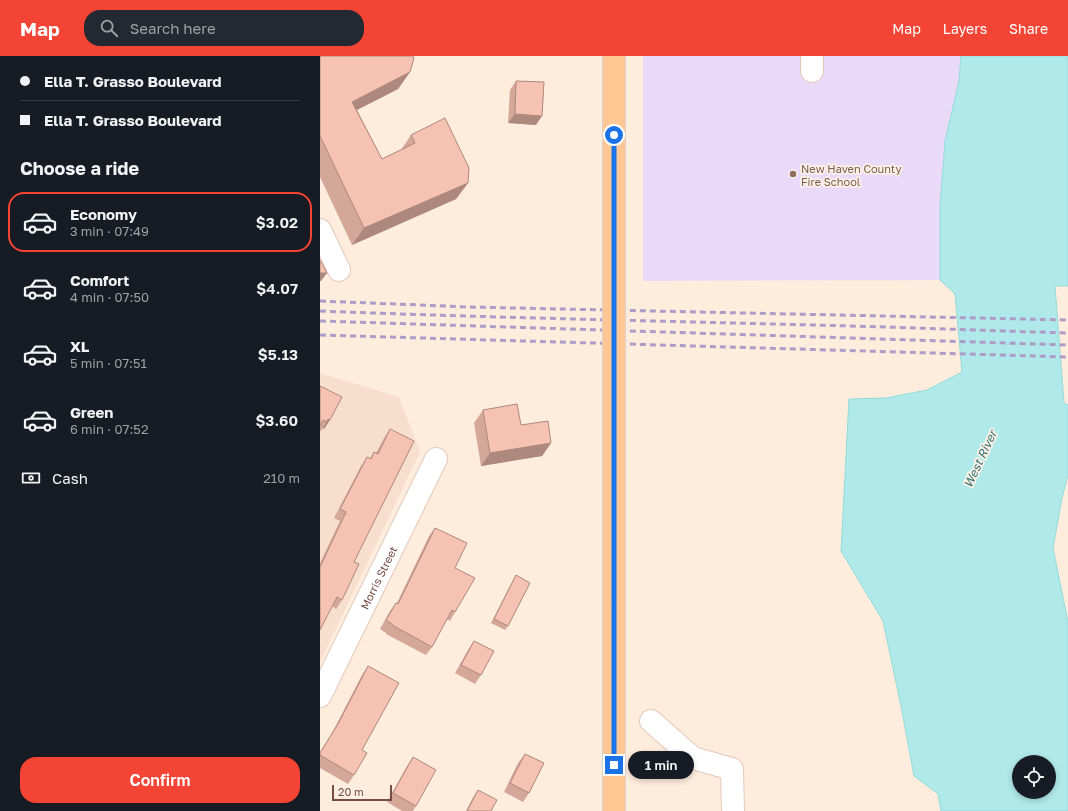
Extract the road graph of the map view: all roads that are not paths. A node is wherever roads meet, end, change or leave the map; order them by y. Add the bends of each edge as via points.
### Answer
1 (614, 56) edge
2 (320, 230) edge
3 (339, 270) dead end
4 (436, 459) dead end
5 (320, 696) edge
6 (651, 721) dead end
7 (614, 811) edge
8 (733, 811) edge

1 - 7 main road, bridge
2 - 3 street
4 - 5 street, Morris Street
6 - 8 street via 693,758 732,769

